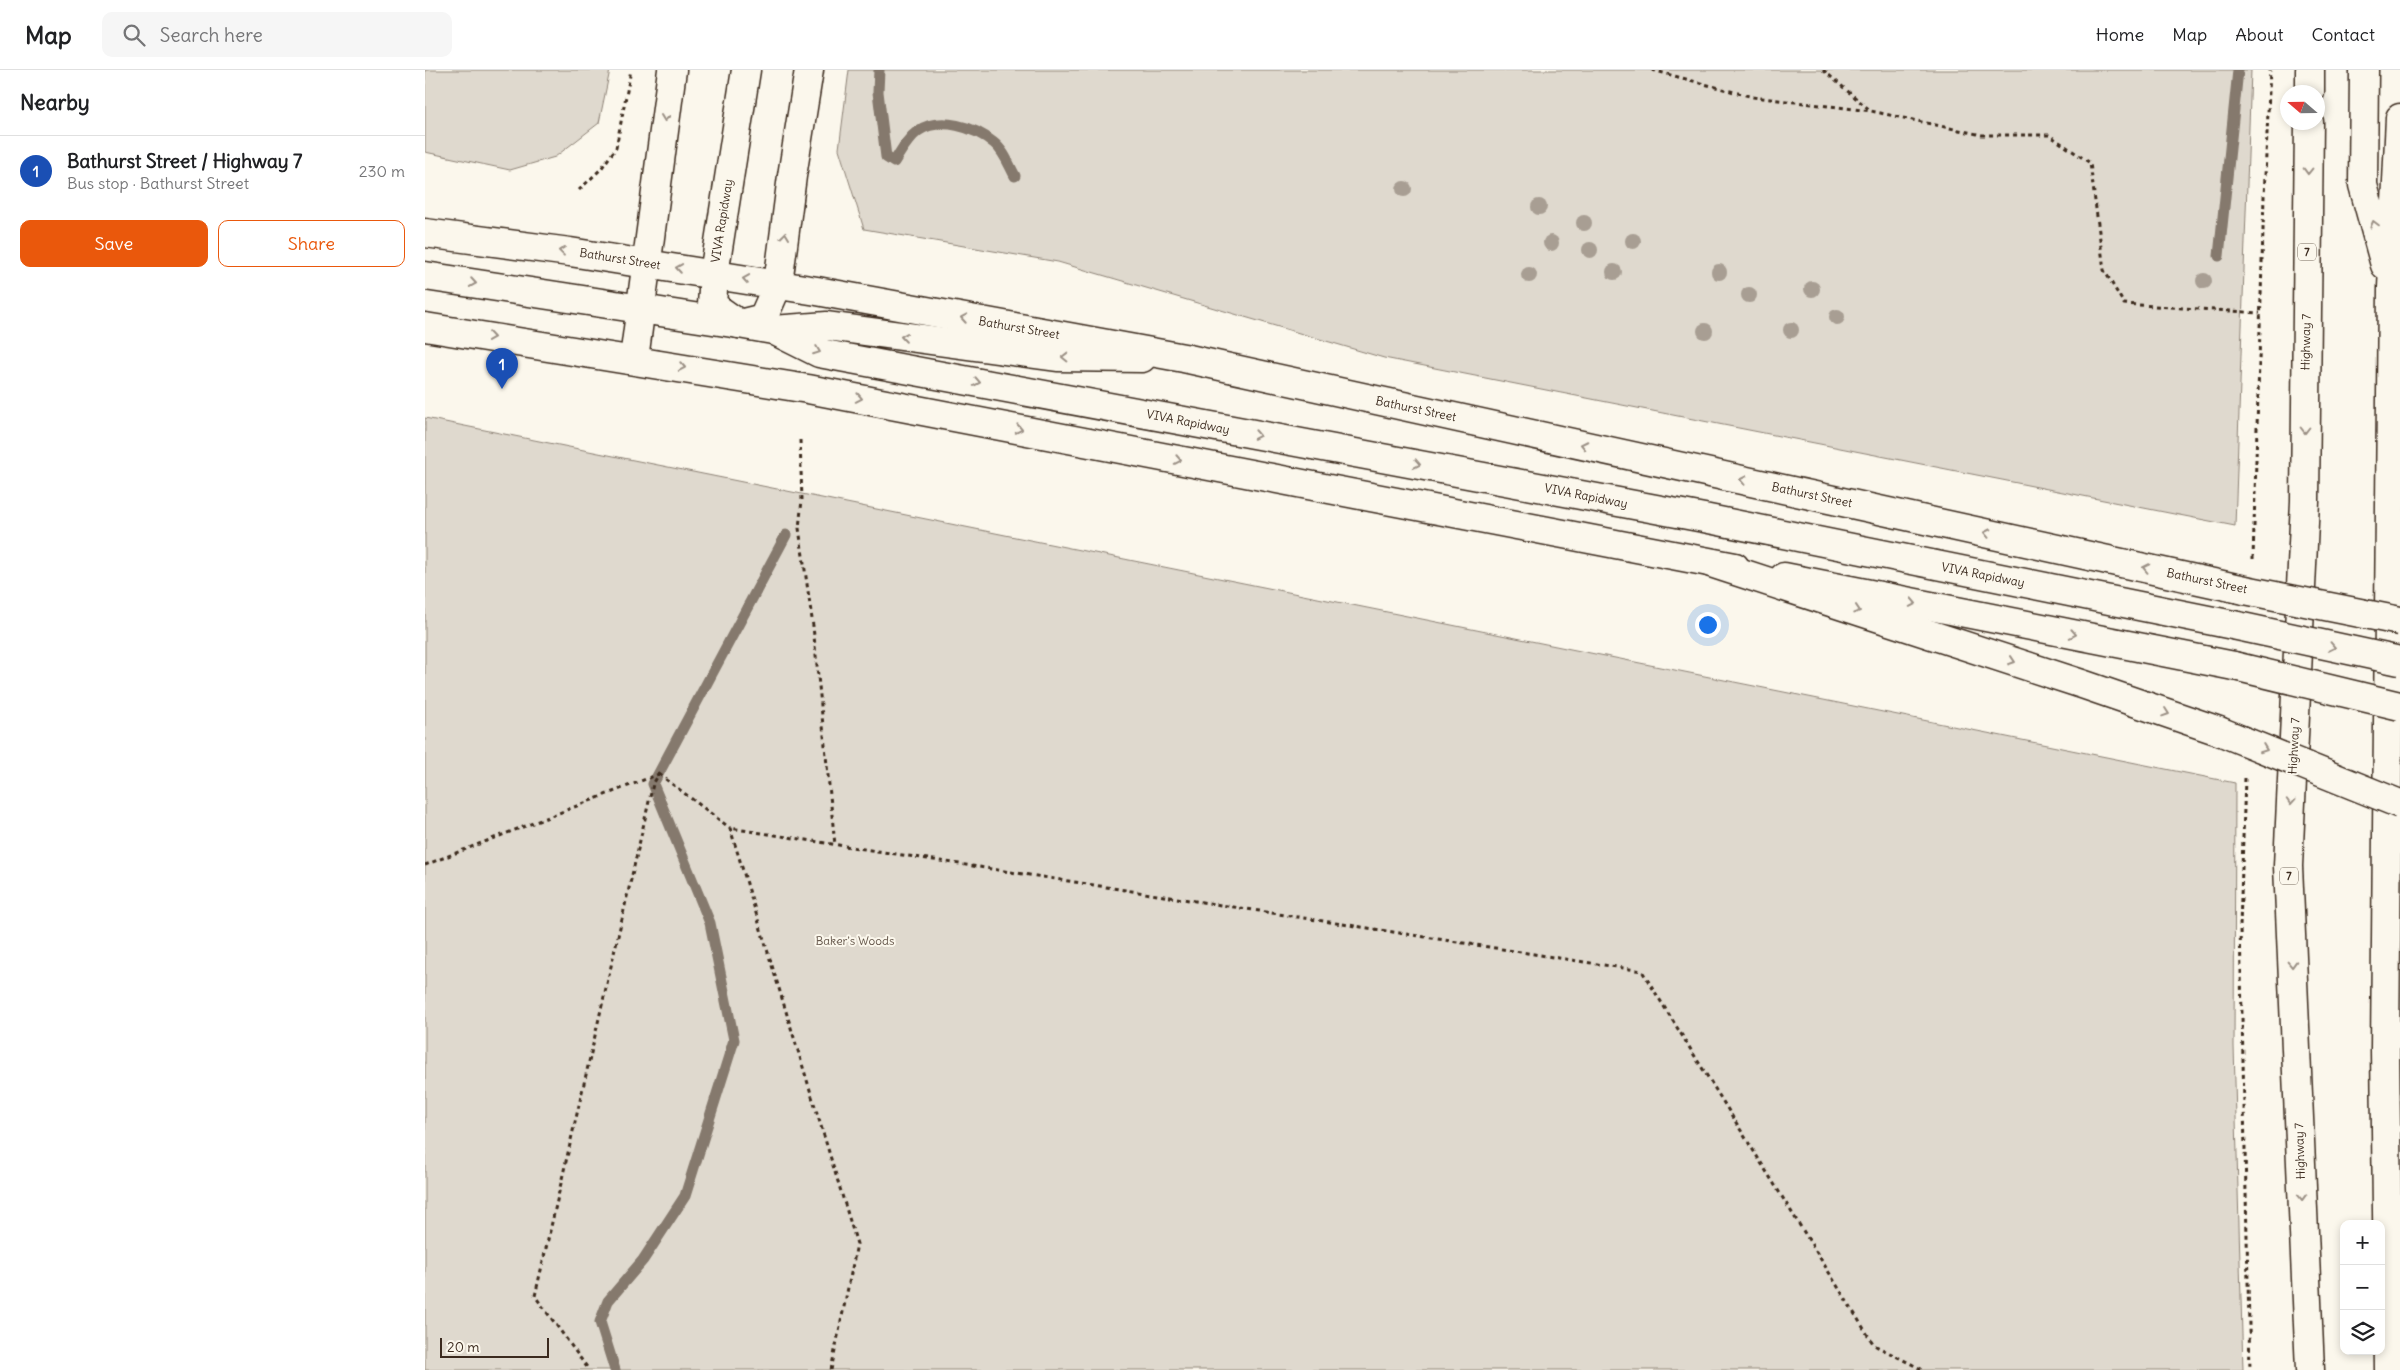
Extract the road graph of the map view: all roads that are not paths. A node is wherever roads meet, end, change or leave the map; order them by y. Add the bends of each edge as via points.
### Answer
1 (672, 70) edge
2 (746, 70) edge
3 (809, 70) edge
4 (2310, 70) edge
5 (2364, 70) edge
6 (2310, 85) edge
7 (2400, 118) edge
8 (2309, 130) edge
9 (425, 233) edge
10 (645, 263) junction
11 (714, 274) junction
12 (425, 276) edge
13 (779, 284) junction
14 (2391, 288) junction
15 (640, 309) junction
16 (739, 324) junction
17 (425, 327) edge
18 (773, 330) junction
19 (1184, 358) junction
20 (634, 359) junction
21 (1711, 562) junction
22 (2400, 621) edge
23 (2400, 662) edge
24 (2400, 706) edge
25 (2400, 804) edge
26 (2310, 1370) edge
27 (2389, 1370) edge

1 -> 10 main road
2 - 11 main road, VIVA Rapidway
13 -> 3 main road
4 - 6 main road
14 -> 5 main road via 2363,185
7 - 14 main road
8 -> 26 main road, Highway 7 / 7 via 2305,501 2288,866
10 -> 9 main road, Bathurst Street
11 -> 10 main road, Bathurst Street
10 - 15 main road
13 -> 11 main road, Bathurst Street
11 - 16 main road, VIVA Rapidway via 712,305
12 -> 15 main road
13 - 16 main road via 763,318
19 -> 13 main road, Bathurst Street
14 - 27 main road via 2385,1039
15 - 16 main road
15 - 20 main road
16 - 18 main road, VIVA Rapidway
17 -> 20 main road
19 -> 18 main road, VIVA Rapidway via 1057,357 827,326
18 -> 23 main road, VIVA Rapidway, bridge via 819,353 1704,518
22 -> 19 main road, Bathurst Street, bridge
20 -> 21 main road via 808,389
21 -> 24 main road, bridge via 2234,666
21 -> 25 main road, bridge via 2219,731

